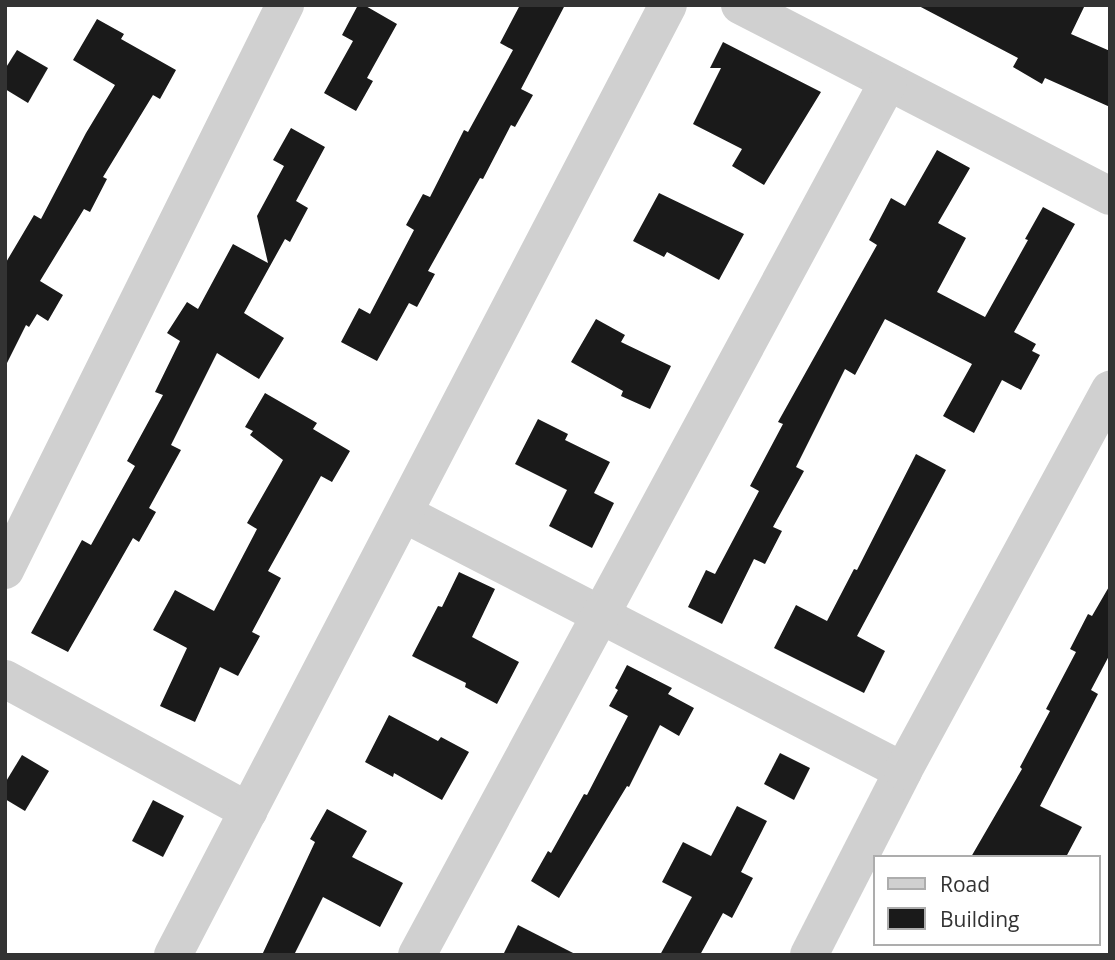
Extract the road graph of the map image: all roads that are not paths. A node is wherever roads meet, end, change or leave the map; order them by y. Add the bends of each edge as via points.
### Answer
1 (285, 5) edge
2 (668, 5) edge
3 (740, 5) edge
4 (888, 82) junction
5 (1110, 196) edge
6 (1110, 390) edge
7 (405, 514) junction
8 (5, 570) edge
9 (602, 615) junction
10 (5, 679) edge
11 (903, 771) junction
12 (248, 811) junction
13 (173, 955) edge
14 (417, 955) edge
15 (809, 955) edge

1 - 8 street
2 - 7 street
3 - 4 street
4 - 5 street
4 - 9 street
6 - 11 street
7 - 9 street
7 - 12 street
9 - 11 street
9 - 14 street
10 - 12 street
11 - 15 street
12 - 13 street

